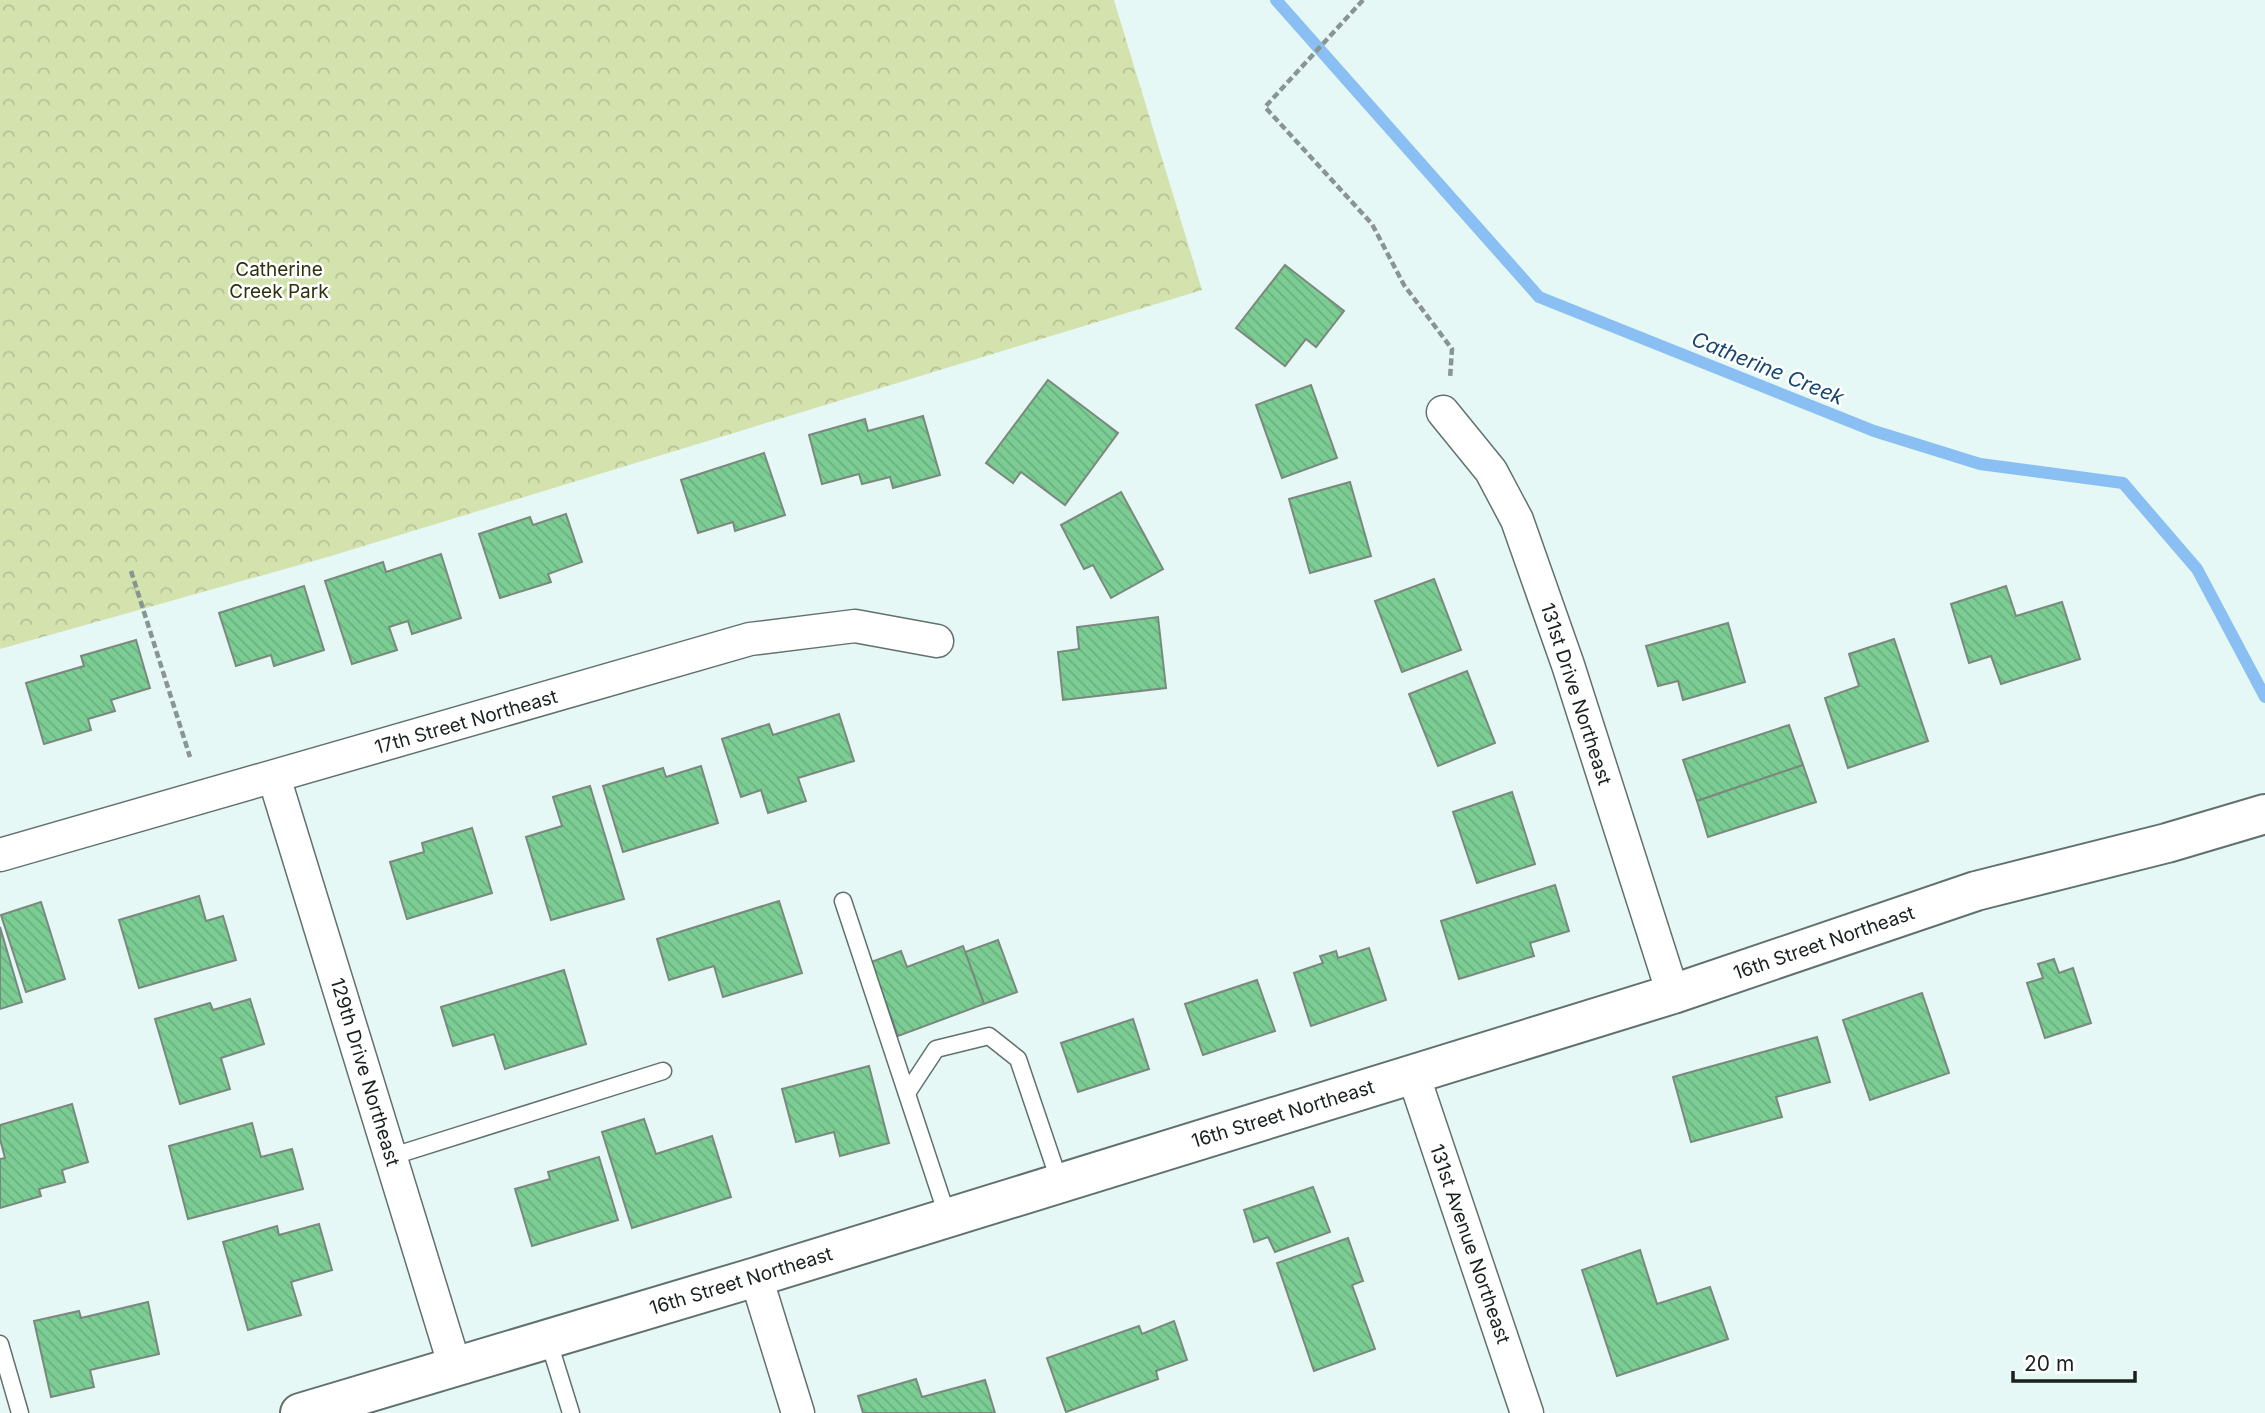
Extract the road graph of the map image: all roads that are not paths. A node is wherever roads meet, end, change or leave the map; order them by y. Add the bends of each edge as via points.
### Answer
1 (1443, 412) road end
2 (937, 641) dead end
3 (274, 777) junction
4 (2265, 814) edge
5 (0, 855) edge
6 (843, 901) dead end
7 (1673, 994) junction
8 (663, 1071) dead end
9 (1413, 1074) junction
10 (907, 1093) junction
11 (390, 1157) junction
12 (1060, 1183) junction
13 (948, 1218) junction
14 (756, 1277) junction
15 (548, 1339) junction
16 (0, 1344) edge
17 (455, 1367) junction
18 (20, 1413) edge
19 (300, 1413) edge
20 (571, 1413) edge
21 (798, 1413) edge
22 (1527, 1413) edge

1 - 7 street, 131st Drive Northeast via 1491,471 1517,520
2 - 3 street, 17th Street Northeast via 855,626 750,639
3 - 5 street, 17th Street Northeast
3 - 11 street, 129th Drive Northeast
4 - 7 street, 16th Street Northeast via 1976,891
6 - 10 lane
7 - 9 street, 16th Street Northeast
8 - 11 lane
9 - 12 street, 16th Street Northeast
9 - 22 street, 131st Avenue Northeast
10 - 12 lane via 936,1049 989,1036 1018,1059
10 - 13 lane
11 - 17 street, 129th Drive Northeast
12 - 13 street, 16th Street Northeast
13 - 14 street, 16th Street Northeast
14 - 15 street, 16th Street Northeast
14 - 21 street
15 - 17 street, 16th Street Northeast
15 - 20 lane
16 - 18 lane
17 - 19 street, 16th Street Northeast

